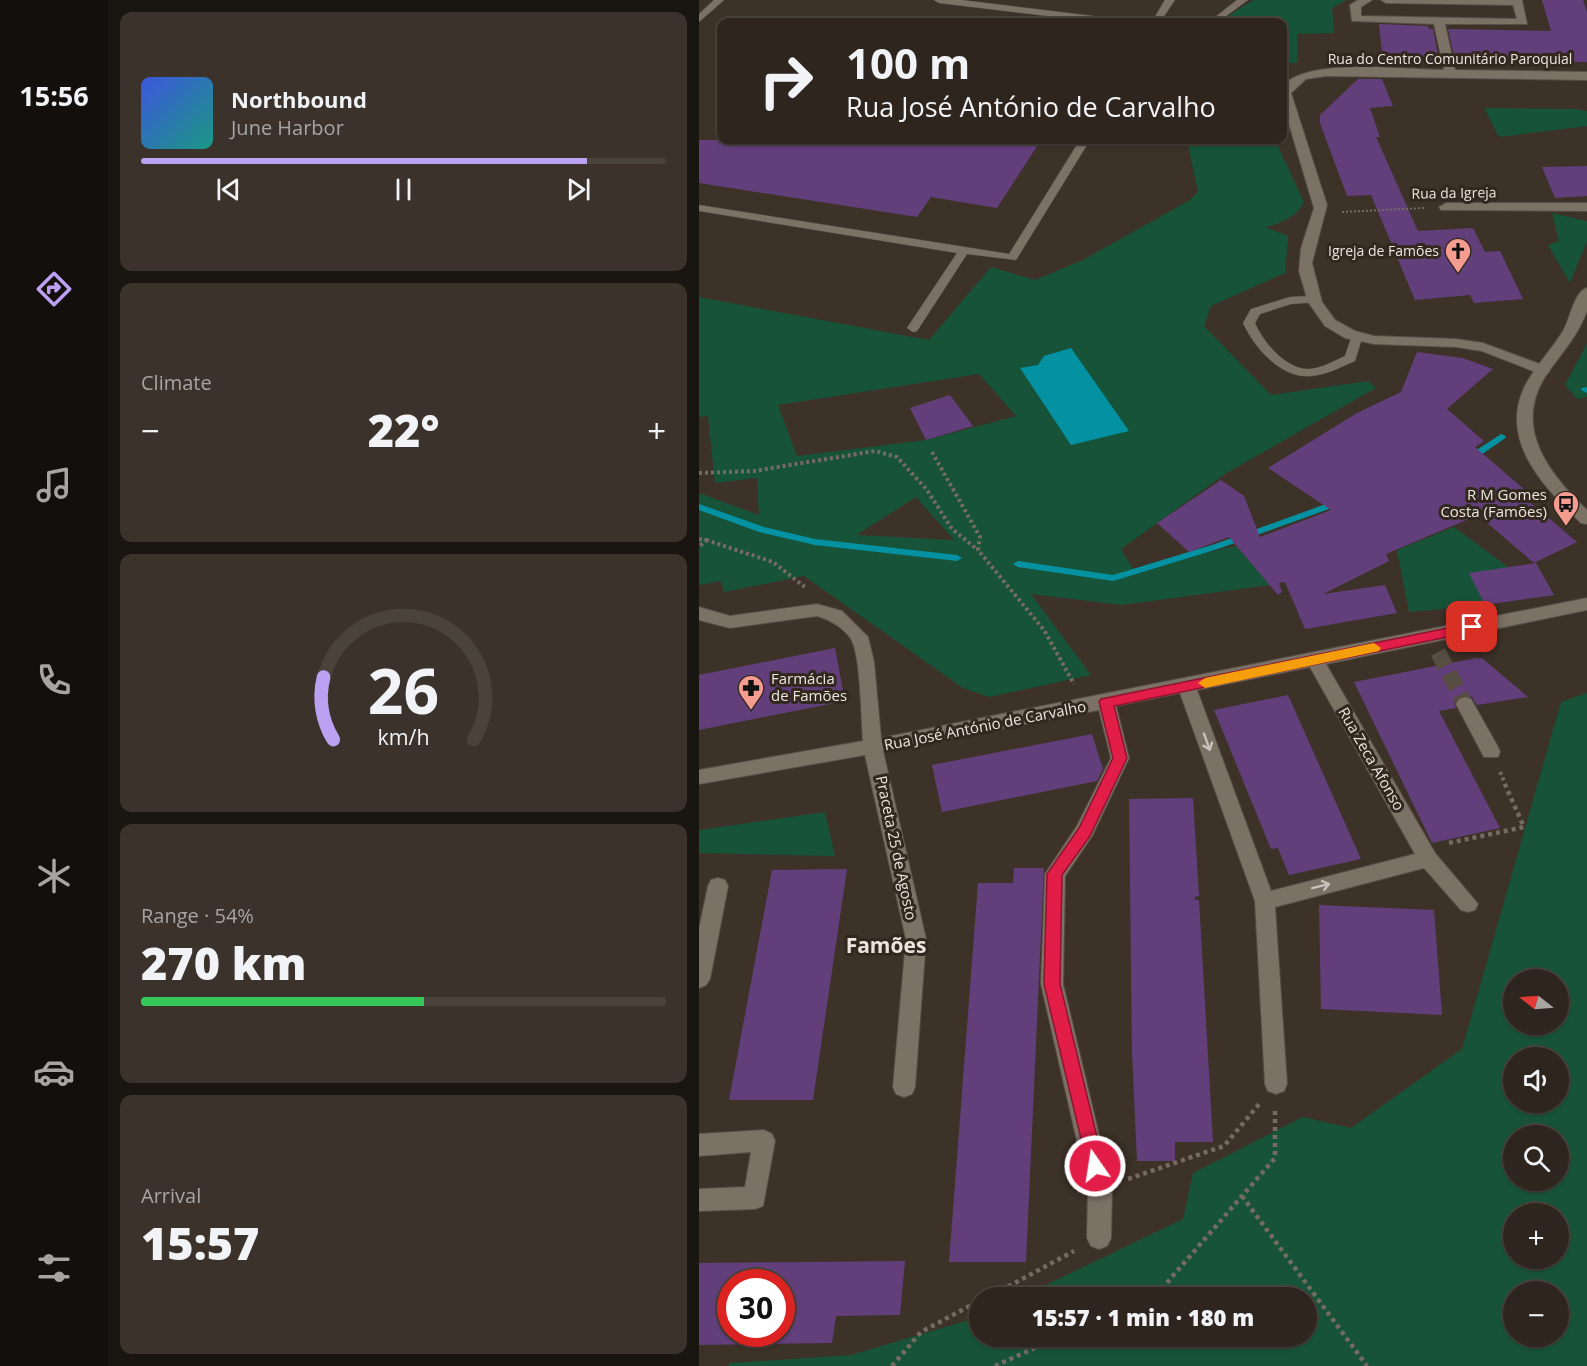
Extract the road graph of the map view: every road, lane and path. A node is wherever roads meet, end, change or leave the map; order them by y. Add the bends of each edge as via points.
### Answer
1 (719, 0) edge
2 (939, 0) edge
3 (1170, 0) edge
4 (1243, 0) edge
5 (1367, 0) edge
6 (1386, 0) edge
7 (1085, 18) edge
8 (1159, 18) edge
9 (1218, 18) edge
10 (699, 19) edge
11 (1439, 21) junction
12 (1450, 72) junction
13 (1587, 76) edge
14 (1287, 88) edge
15 (1287, 99) edge
16 (1083, 144) edge
17 (1446, 207) joint
18 (1587, 207) edge
19 (699, 208) edge
20 (1321, 213) junction
21 (964, 250) junction
22 (1587, 292) edge
23 (1313, 300) junction
24 (913, 328) dead end
25 (1356, 338) junction
26 (1543, 370) junction
27 (932, 452) dead end
28 (699, 473) edge
29 (1587, 519) edge
30 (699, 539) edge
31 (706, 540) junction
32 (699, 547) edge
33 (978, 550) junction
34 (1587, 604) edge
35 (699, 613) edge
36 (827, 613) junction
37 (1315, 660) junction
38 (1188, 687) junction
39 (1106, 702) junction
40 (1465, 704) tunnel mouth
41 (1084, 707) junction
42 (873, 747) junction
43 (1491, 752) joint
44 (699, 777) edge
45 (1425, 854) junction
46 (718, 886) dead end
47 (1265, 901) junction
48 (1468, 904) dead end
49 (699, 979) edge
50 (1276, 1084) junction
51 (904, 1087) dead end
52 (699, 1145) edge
53 (1100, 1189) junction
54 (1242, 1196) junction
55 (699, 1200) edge
56 (1099, 1238) joint
57 (1008, 1287) edge
58 (1163, 1287) edge
59 (969, 1306) edge
60 (1037, 1347) edge
61 (892, 1366) edge
62 (995, 1366) edge
63 (1367, 1366) edge

1 - 10 lane
2 - 7 lane
3 - 8 lane
4 - 9 lane
5 - 11 street via 1355,6 1356,19
6 - 11 street via 1518,2 1523,22
11 - 12 street
12 - 13 street, Rua do Centro Comunitário Paroquial
12 - 14 street, Rua do Centro Comunitário Paroquial via 1325,73 1305,77
15 - 20 street, Rua do Centro Comunitário Paroquial
16 - 21 lane via 1013,258
17 - 18 street, Rua da Igreja
17 - 20 path, Rua da Igreja
19 - 21 lane
20 - 23 street via 1308,241 1305,269
21 - 24 lane
22 - 26 street via 1573,327
23 - 25 street via 1332,327
23 - 25 lane via 1290,300 1254,312 1249,323 1253,335 1266,349 1307,373 1351,358
25 - 26 street via 1482,347
26 - 29 street via 1528,397 1530,452 1551,485
27 - 33 path via 980,537
28 - 33 path via 755,471 875,451 897,457 927,490 952,529
30 - 31 path
31 - 32 path
31 - 36 path via 760,556 793,573
33 - 41 path via 1064,660
34 - 37 street, Rua José António de Carvalho via 1434,644
35 - 36 street via 730,622 817,610
36 - 42 street, Praceta 25 de Agosto via 836,615 859,637
37 - 38 street, Rua José António de Carvalho
37 - 45 street, Rua Zeca Afonso
38 - 39 street, Rua José António de Carvalho
38 -> 47 street
39 - 41 street, Rua José António de Carvalho
39 - 53 street via 1120,758 1085,831 1055,874 1052,984
40 - 43 street
41 - 42 street, Rua José António de Carvalho
42 - 44 street, Rua José António de Carvalho
42 - 51 street, Praceta 25 de Agosto via 916,939
43 - 45 path via 1524,826
47 -> 45 street
45 - 48 street, Rua Zeca Afonso
46 - 49 street
47 - 50 street
50 - 53 path via 1224,1146
50 - 54 path via 1275,1158
52 - 55 street via 765,1141 755,1198
53 - 56 street
54 - 58 path
54 - 63 path
56 - 57 path
59 - 61 path via 921,1332
60 - 62 path

